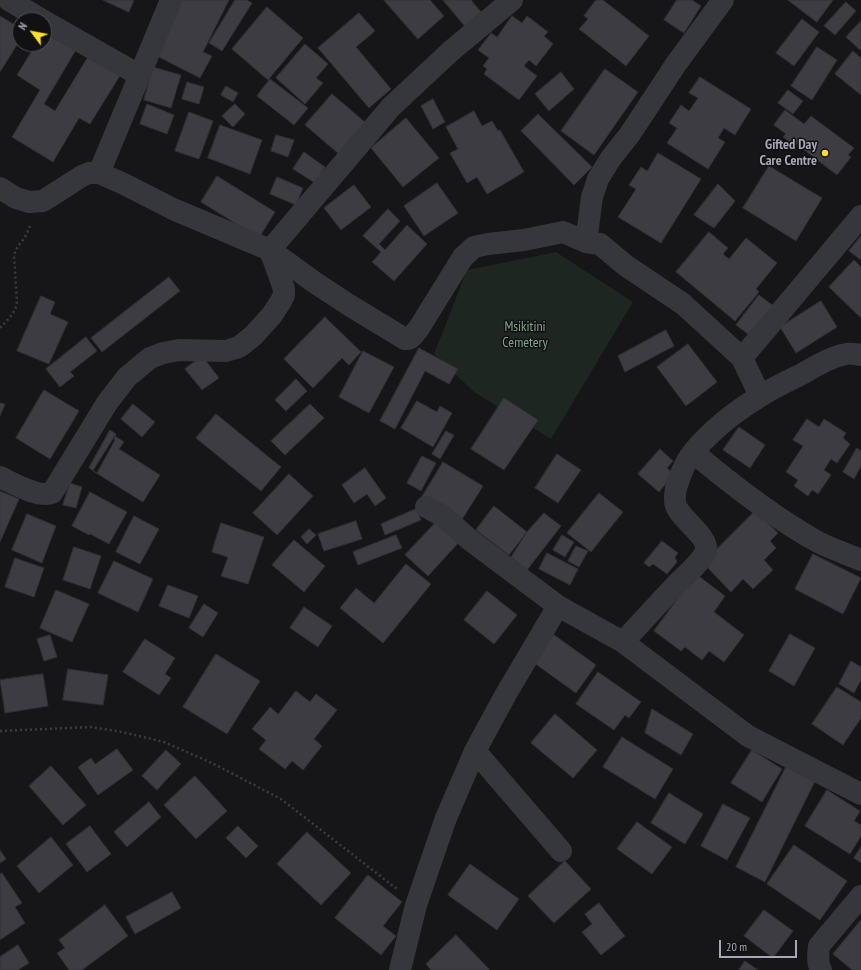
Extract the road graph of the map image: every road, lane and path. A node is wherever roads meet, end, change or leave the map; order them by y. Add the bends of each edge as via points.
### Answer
1 (9, 0) edge
2 (171, 0) edge
3 (512, 0) edge
4 (723, 0) edge
5 (29, 12) edge
6 (52, 25) edge
7 (139, 75) junction
8 (99, 173) junction
9 (0, 188) edge
10 (43, 201) junction
11 (861, 216) edge
12 (586, 242) junction
13 (270, 250) junction
14 (0, 328) edge
15 (861, 355) edge
16 (742, 358) junction
17 (760, 396) junction
18 (693, 452) junction
19 (0, 477) edge
20 (426, 507) dead end
21 (861, 560) edge
22 (558, 606) junction
23 (623, 642) junction
24 (0, 731) edge
25 (475, 751) junction
26 (861, 794) edge
27 (562, 851) dead end
28 (861, 896) edge
29 (416, 905) junction
30 (400, 970) edge
31 (821, 970) edge

1 - 5 street
2 - 7 street
3 - 13 street via 451,50 391,107
4 - 12 street via 676,64 630,134 610,158 598,179 592,197
6 - 7 street
7 - 8 street
8 - 10 street via 82,176
8 - 13 street via 173,209
9 - 10 street via 22,200
10 - 14 path via 16,248 16,307
11 - 16 street
12 - 13 street via 563,232 474,247 463,257 419,328 408,339 348,305
12 - 16 street via 600,244 625,266 683,304
13 - 19 street via 284,295 272,315 253,336 239,347 226,351 179,350 150,358 126,377 107,403 52,493 32,492
15 - 17 street via 848,353 829,359
16 - 17 street
17 - 18 street via 715,430
18 - 21 street via 786,523
18 - 23 street via 682,469 676,490 676,506 703,538 706,550 695,566
20 - 22 street via 443,516 470,540
22 - 23 street
22 - 25 street
23 - 26 street via 748,736
24 - 29 path via 91,727 164,742 212,763 281,799
25 - 27 street
25 - 29 street via 446,818
28 - 31 street via 820,946 818,953
29 - 30 street

